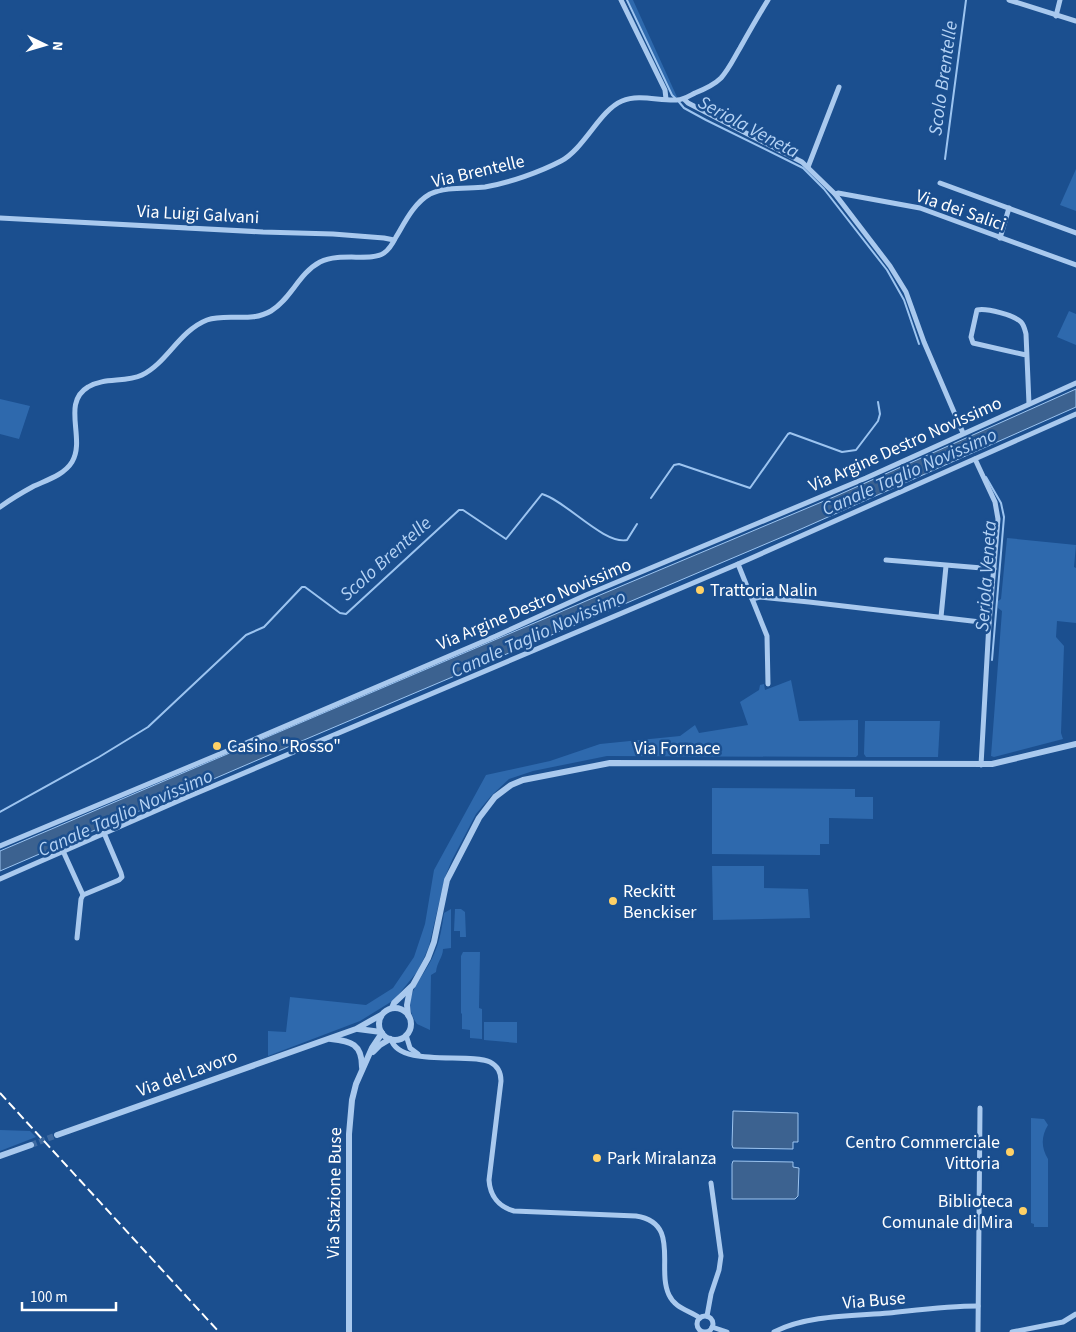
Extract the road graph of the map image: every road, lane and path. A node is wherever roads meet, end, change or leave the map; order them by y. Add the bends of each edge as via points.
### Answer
1 (621, 0) edge
2 (768, 0) edge
3 (1009, 0) edge
4 (1029, 0) edge
5 (1060, 0) edge
6 (1027, 6) junction
7 (1056, 16) junction
8 (1076, 21) edge
9 (840, 87) dead end
10 (666, 99) junction
11 (682, 99) junction
12 (808, 166) junction
13 (940, 183) dead end
14 (835, 194) junction
15 (1009, 208) junction
16 (0, 218) edge
17 (1076, 233) edge
18 (1000, 238) junction
19 (394, 240) junction
20 (1076, 265) edge
21 (1026, 355) junction
22 (1076, 383) edge
23 (1029, 404) junction
24 (1076, 414) edge
25 (1051, 426) junction
26 (1054, 432) dead end
27 (963, 434) junction
28 (975, 459) junction
29 (0, 507) edge
30 (886, 560) dead end
31 (738, 564) junction
32 (946, 566) junction
33 (994, 569) junction
34 (752, 599) junction
35 (941, 617) junction
36 (989, 623) junction
37 (768, 684) dead end
38 (1076, 744) edge
39 (981, 765) junction
40 (104, 833) junction
41 (0, 846) edge
42 (63, 851) junction
43 (0, 879) edge
44 (83, 894) junction
45 (77, 938) dead end
46 (410, 989) junction
47 (392, 1008) junction
48 (381, 1015) junction
49 (408, 1016) junction
50 (356, 1029) junction
51 (381, 1032) junction
52 (406, 1035) junction
53 (327, 1039) junction
54 (391, 1039) junction
55 (420, 1055) junction
56 (369, 1057) junction
57 (362, 1070) junction
58 (980, 1108) dead end
59 (58, 1135) tunnel mouth
60 (31, 1145) tunnel mouth
61 (0, 1156) edge
62 (711, 1182) dead end
63 (978, 1306) junction
64 (1076, 1314) edge
65 (707, 1316) junction
66 (700, 1318) junction
67 (712, 1327) junction
68 (700, 1331) edge
69 (348, 1332) edge
70 (727, 1332) edge
71 (774, 1332) edge
72 (978, 1332) edge
73 (1012, 1332) edge

1 - 10 street via 663,86
2 - 11 street, Via Brentelle via 721,77
3 - 6 street
4 - 6 street
5 - 7 street
6 - 7 street
7 - 8 street
9 - 12 street
10 - 11 street, Via Brentelle
10 - 19 street, Via Brentelle via 631,99 618,103 560,162 490,186 446,190 430,195 417,205
11 - 12 street
12 - 14 street
13 - 15 street
14 - 18 street, Via dei Salici via 920,208
14 - 27 street via 906,292
15 - 17 street
15 - 18 street
16 - 19 street, Via Luigi Galvani via 333,234
18 - 20 street, Via dei Salici
19 - 29 street, Via Brentelle via 379,256 340,256 317,264 307,271 280,304 265,314 216,318 199,324 142,375 86,388 75,406 77,446 70,464
21 - 21 street via 972,343 977,310 1008,315 1020,321 1026,334
21 - 23 street
22 - 23 street, Via Argine Destro Novissimo
23 - 27 street, Via Argine Destro Novissimo
24 - 25 street
25 - 26 street
25 - 28 street
27 - 41 street, Via Argine Destro Novissimo
28 - 31 street
28 - 33 street via 996,507 998,525
30 - 32 street
31 - 34 street
31 - 40 street
32 - 33 street
32 - 35 street
33 - 36 street
34 - 35 street via 760,597
34 - 37 street via 766,636
35 - 36 street
36 - 39 street
38 - 39 street, Via Fornace
39 - 46 street, Via Fornace via 610,763 523,780 495,797 479,818 447,880 431,950 422,972
40 - 42 street
40 - 44 street via 122,876
42 - 43 street
42 - 44 street
44 - 45 street
46 - 47 street, Via Fornace
46 - 49 street, Via Fornace
47 - 48 street
47 - 49 street via 401,1009
48 - 50 street, Via del Lavoro
48 - 51 street
49 - 52 street via 410,1026
50 - 51 street, Via del Lavoro
50 - 53 street, Via del Lavoro
51 - 54 street
51 - 56 street, Via Stazione Buse
52 - 54 street
52 - 55 street via 410,1048
53 - 57 street, Via del Lavoro via 354,1044 362,1057
53 - 59 street, Via del Lavoro
54 - 55 street via 401,1051
54 - 56 street, Via Stazione Buse
55 - 66 street via 486,1060 498,1069 501,1081 489,1180 491,1193 499,1203 514,1211 636,1216 649,1220 664,1240 668,1294 679,1307
56 - 57 street, Via Stazione Buse
57 - 69 street, Via Stazione Buse via 352,1100 349,1134
58 - 63 street
60 - 61 street
62 - 65 street via 721,1256
63 - 71 street, Via Buse via 833,1318 794,1324
63 - 72 street
64 - 73 street via 1063,1322
65 - 66 street
65 - 67 street via 712,1319
66 - 68 street via 697,1324
67 - 68 street via 708,1331
67 - 70 street

